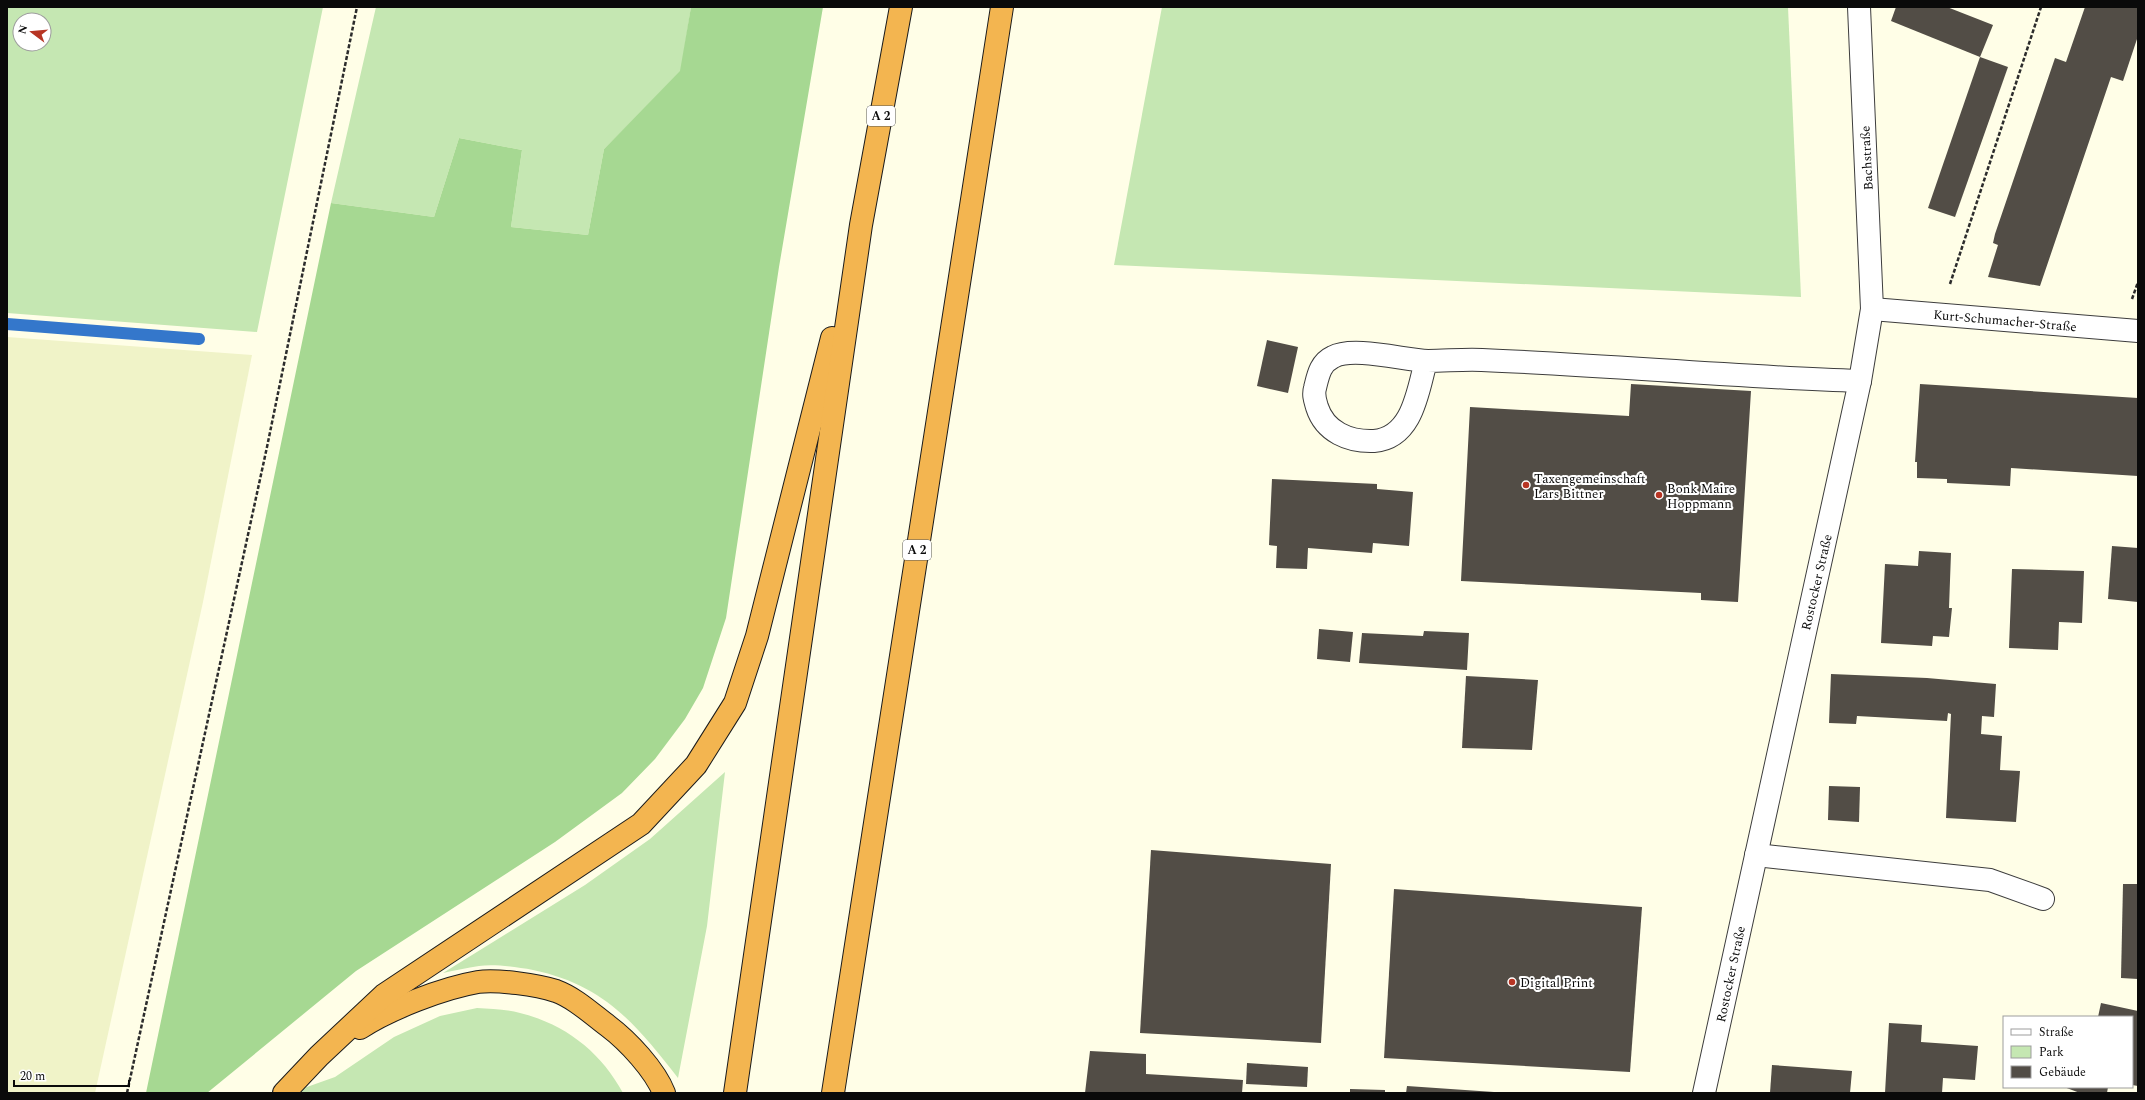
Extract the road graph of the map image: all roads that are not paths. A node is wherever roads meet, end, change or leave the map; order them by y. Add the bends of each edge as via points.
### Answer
1 (901, 7) edge
2 (1002, 7) edge
3 (1859, 7) edge
4 (861, 225) junction
5 (1872, 309) junction
6 (2138, 331) edge
7 (1426, 360) junction
8 (1860, 382) junction
9 (1756, 855) junction
10 (2043, 899) dead end
11 (319, 1056) junction
12 (284, 1093) edge
13 (664, 1093) edge
14 (736, 1093) edge
15 (832, 1093) edge
16 (1704, 1093) edge

1 - 4 highway, A 2
2 - 15 highway, A 2
3 - 5 street, Bachstraße
4 - 11 highway via 757,636 735,704 696,766 641,824 384,995
4 - 14 highway, A 2
5 - 6 street, Kurt-Schumacher-Straße
5 - 8 street, Rostocker Straße
7 - 7 street via 1352,352 1333,357 1319,370 1313,394 1320,418 1337,434 1373,441 1384,439 1406,424
7 - 8 street via 1479,360
8 - 9 street, Rostocker Straße
9 - 10 street via 1990,880
9 - 16 street, Rostocker Straße
11 - 12 highway
11 - 13 highway via 365,1025 414,1001 479,982 528,984 557,992 583,1006 616,1032 652,1072

